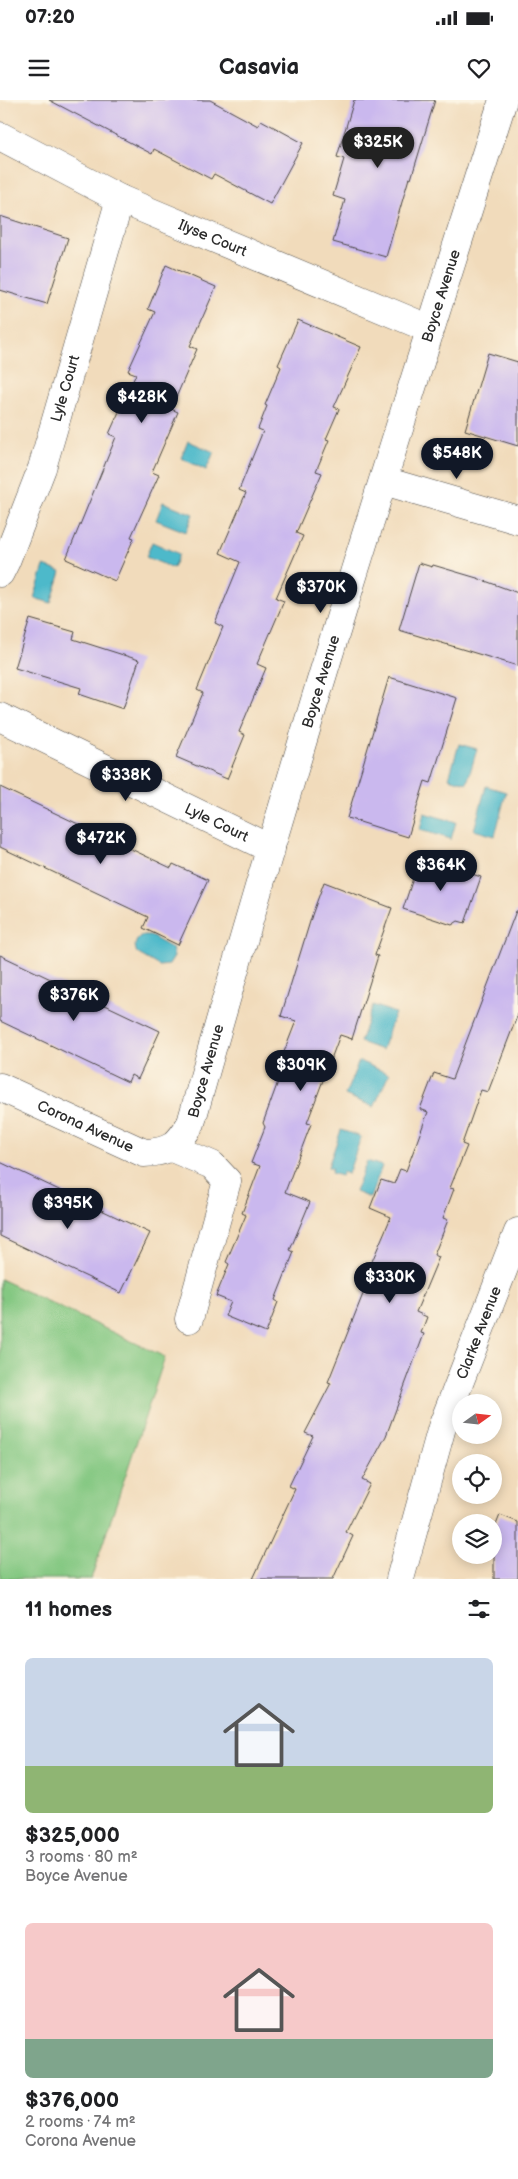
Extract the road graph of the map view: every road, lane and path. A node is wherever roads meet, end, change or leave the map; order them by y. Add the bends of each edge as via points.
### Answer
1 (503, 100) edge
2 (0, 136) edge
3 (120, 200) junction
4 (430, 329) junction
5 (384, 481) junction
6 (518, 520) edge
7 (0, 573) edge
8 (0, 717) edge
9 (271, 849) junction
10 (0, 1087) edge
11 (172, 1148) junction
12 (518, 1232) edge
13 (189, 1319) dead end
14 (400, 1579) edge

1 - 4 street, Boyce Avenue
2 - 3 street, Ilyse Court
3 - 4 street, Ilyse Court
3 - 7 street, Lyle Court via 42,468
4 - 5 street, Boyce Avenue
5 - 6 street
5 - 9 street, Boyce Avenue
8 - 9 street, Lyle Court
9 - 11 street, Boyce Avenue via 191,1123
10 - 11 street, Corona Avenue via 144,1154
11 - 13 street via 212,1165 227,1181
12 - 14 street, Clarke Avenue via 442,1426

